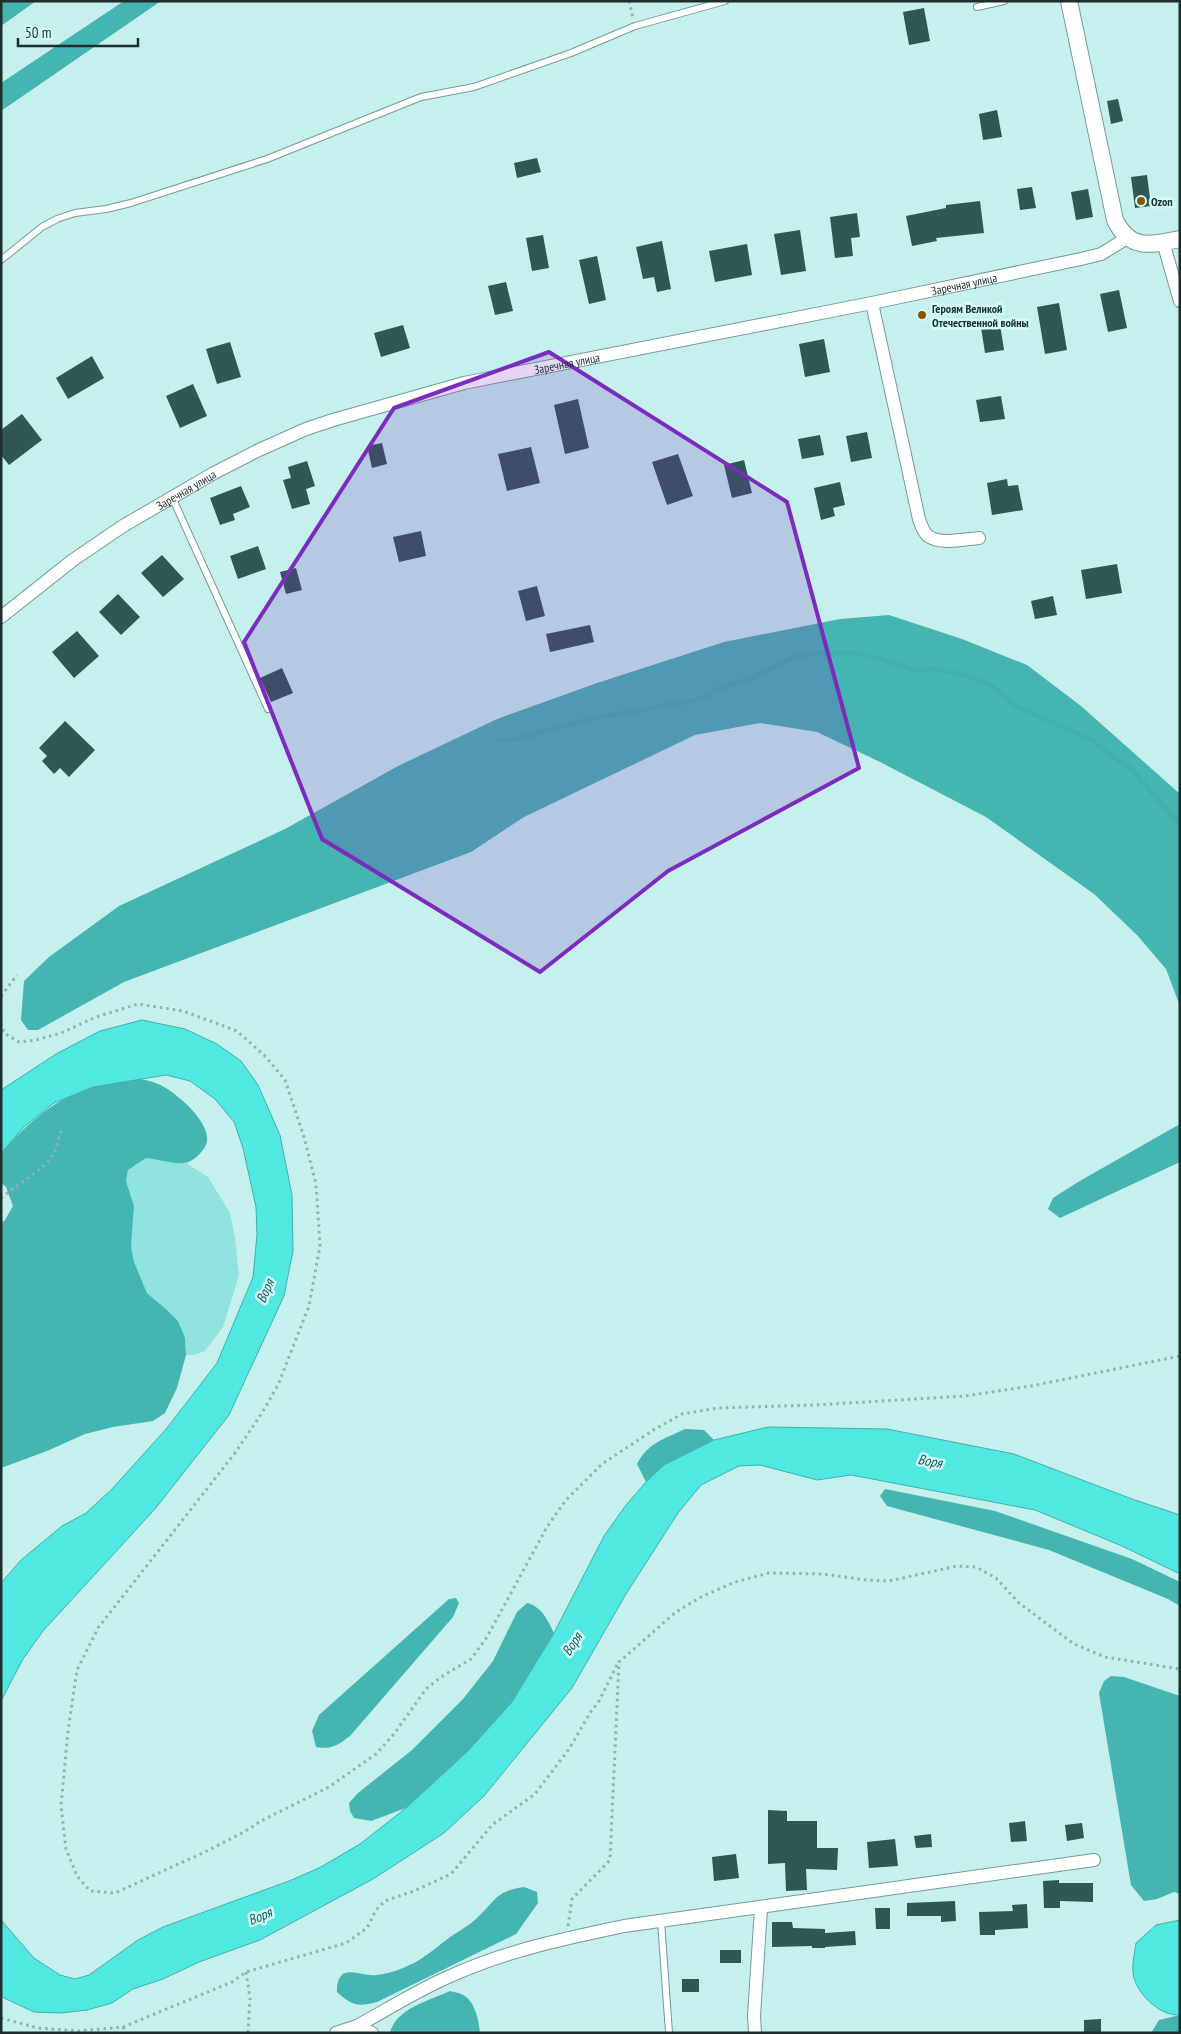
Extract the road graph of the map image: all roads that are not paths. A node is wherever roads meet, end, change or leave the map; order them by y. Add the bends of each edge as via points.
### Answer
1 (725, 1) edge
2 (1004, 1) edge
3 (1068, 1) edge
4 (977, 7) dead end
5 (1127, 238) junction
6 (1180, 239) edge
7 (1164, 242) junction
8 (1, 260) edge
9 (1180, 301) edge
10 (872, 303) junction
11 (172, 496) junction
12 (980, 538) dead end
13 (1, 617) edge
14 (268, 709) dead end
15 (1094, 1860) dead end
16 (761, 1908) junction
17 (661, 1921) junction
18 (357, 2026) junction
19 (336, 2033) edge
20 (372, 2033) edge
21 (669, 2033) edge
22 (755, 2033) edge

1 - 8 lane via 634,26 571,53 474,87 421,97 267,159 131,203 57,219
2 - 4 lane
3 - 5 street via 1116,220
5 - 7 street via 1145,244
5 - 10 street, Заречная улица via 1101,254
6 - 7 street
7 - 9 street
10 - 11 street, Заречная улица via 464,382 366,409 306,429 259,450
10 - 12 street via 923,530 929,537 942,540
11 - 13 street, Заречная улица via 73,560
11 - 14 lane
15 - 16 street
16 - 17 street
16 - 22 street
17 - 18 street via 624,1926 516,1951 455,1973
17 - 21 lane
18 - 19 street
18 - 20 street

